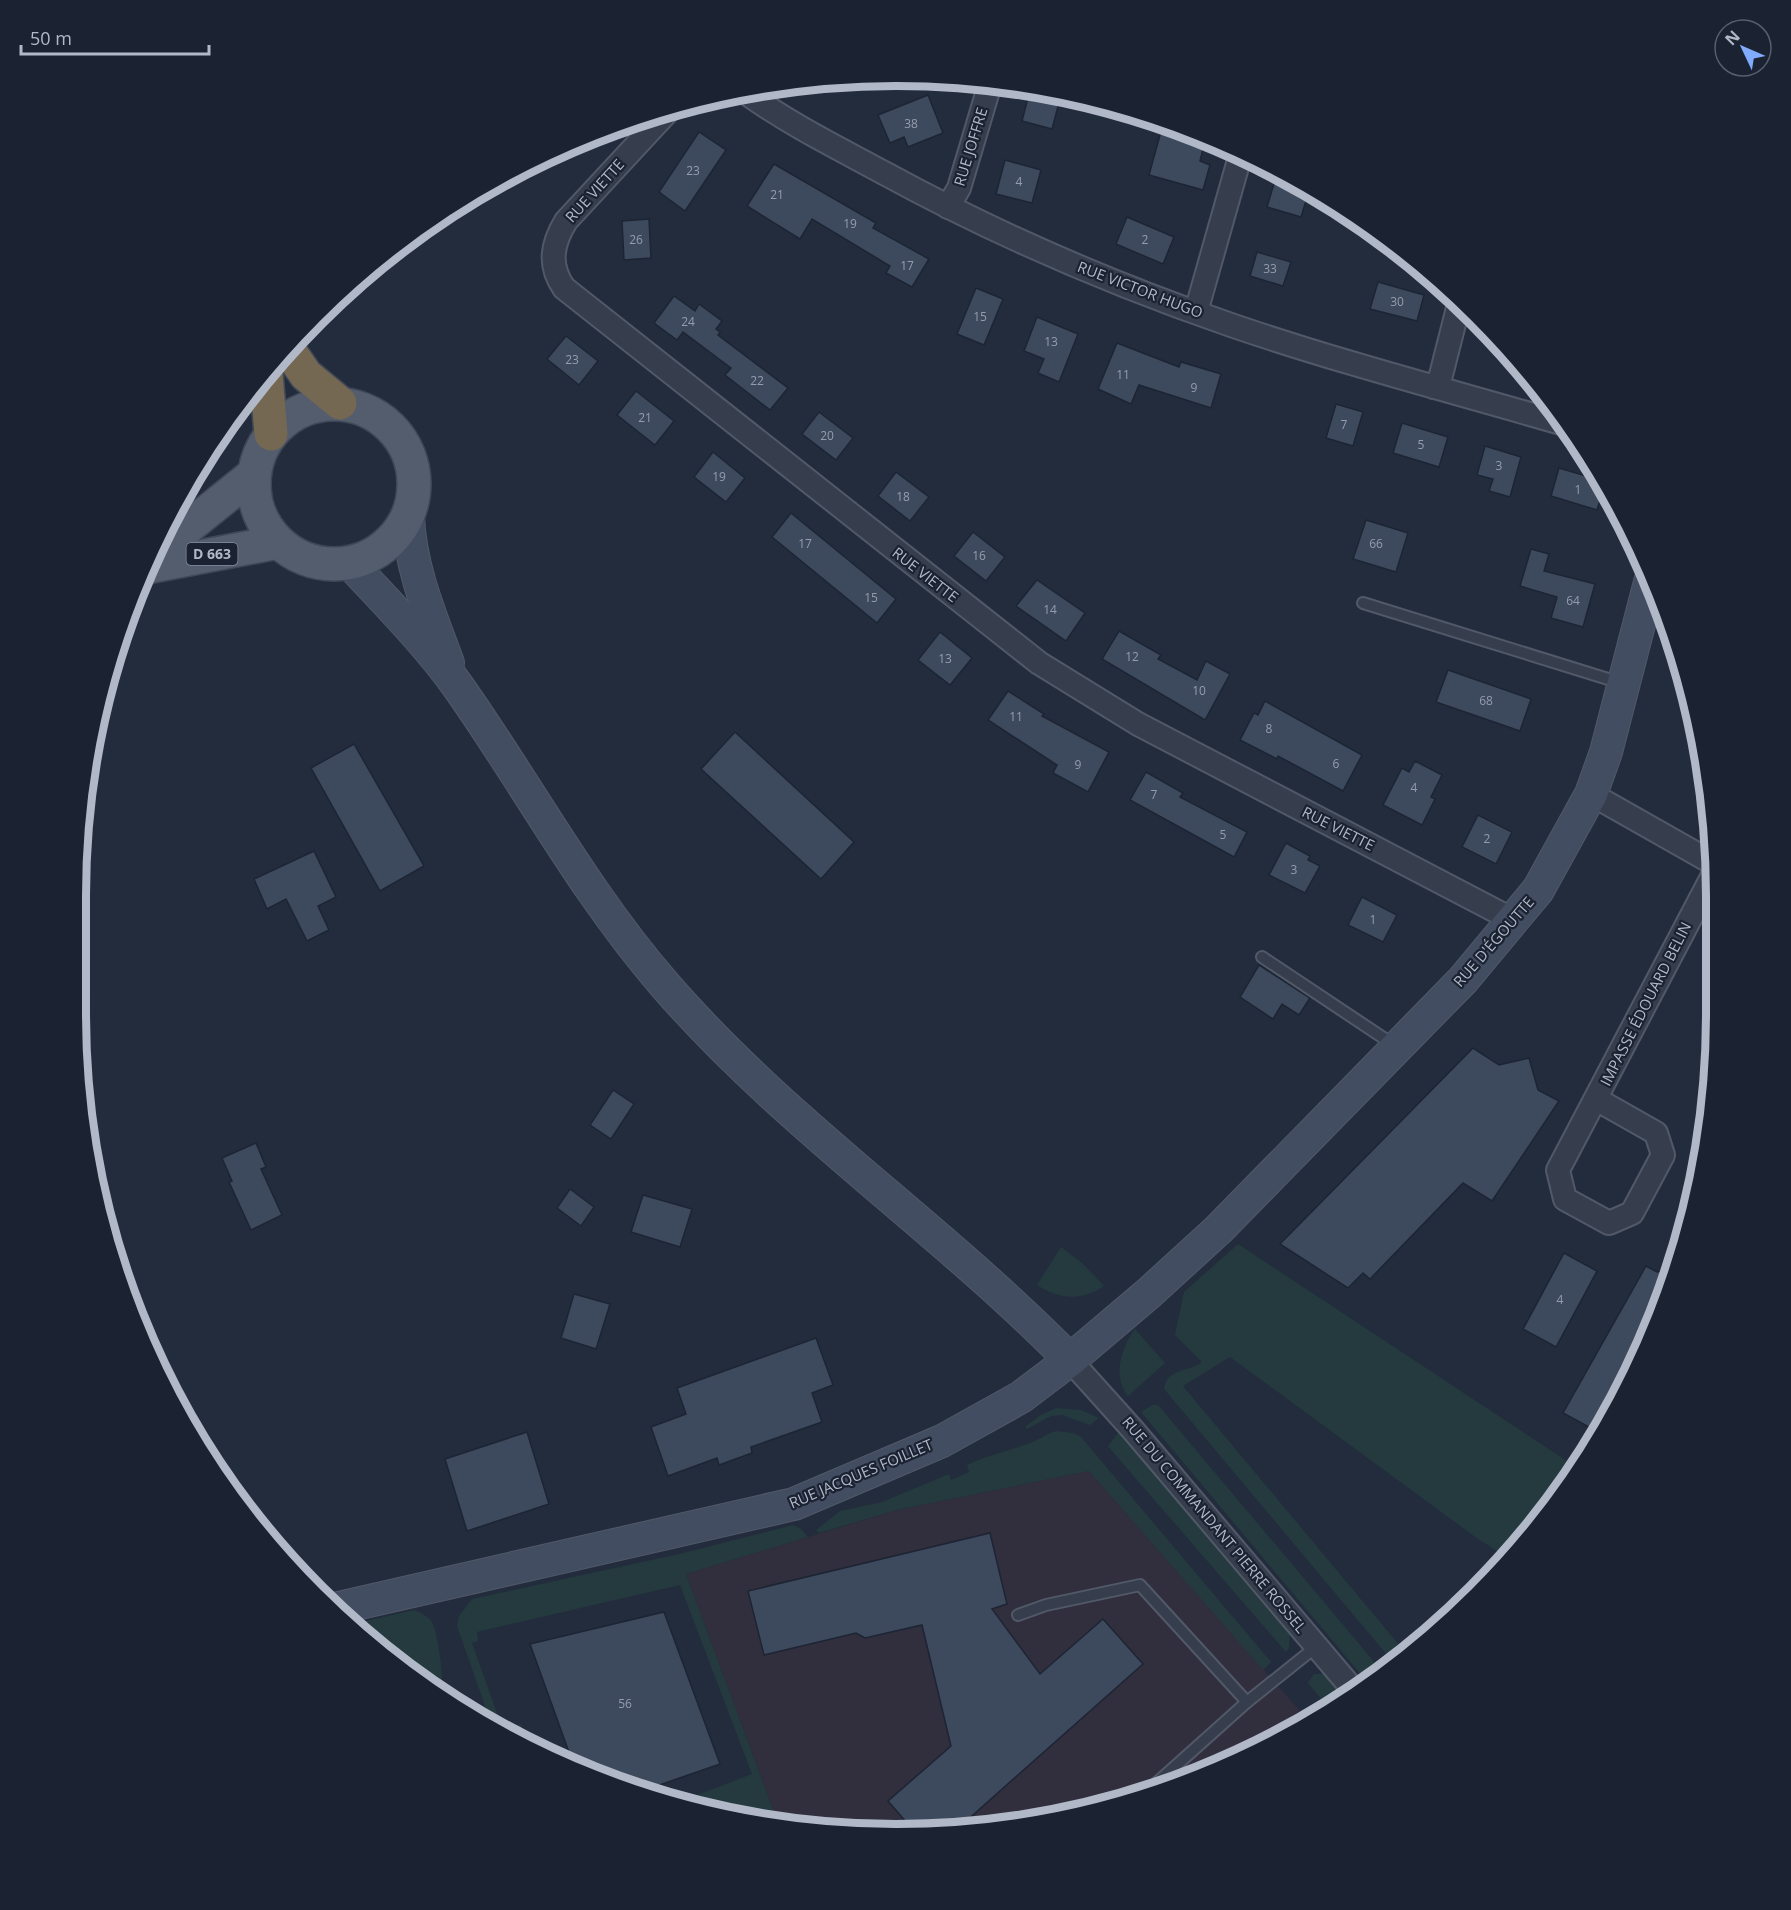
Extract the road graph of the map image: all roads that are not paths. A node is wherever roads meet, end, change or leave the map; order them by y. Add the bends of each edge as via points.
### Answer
1 (988, 91) edge
2 (753, 98) edge
3 (659, 121) edge
4 (1238, 162) edge
5 (948, 207) junction
6 (1196, 312) junction
7 (1457, 312) edge
8 (292, 355) edge
9 (267, 385) edge
10 (1434, 387) junction
11 (340, 403) junction
12 (1551, 420) edge
13 (271, 434) junction
14 (254, 474) junction
15 (408, 516) junction
16 (171, 534) edge
17 (278, 542) junction
18 (350, 563) junction
19 (156, 565) edge
20 (1647, 594) edge
21 (1363, 603) dead end
22 (456, 684) junction
23 (1624, 684) junction
24 (1591, 794) junction
25 (1705, 858) edge
26 (1706, 889) edge
27 (1515, 921) junction
28 (1262, 957) dead end
29 (1396, 1047) junction
30 (1596, 1100) junction
31 (1219, 1229) joint
32 (1070, 1360) junction
33 (344, 1607) edge
34 (1018, 1615) dead end
35 (1317, 1646) junction
36 (1350, 1685) edge
37 (1247, 1702) junction
38 (1157, 1782) edge

1 - 5 street, RUE JOFFRE via 959,188
2 - 5 street, RUE VICTOR HUGO
3 - 27 street, RUE VIETTE via 566,220 555,238 552,257 556,277 564,288 1039,663 1138,724
4 - 6 street
5 - 6 street, RUE VICTOR HUGO via 1089,272
6 - 10 street, RUE VICTOR HUGO
7 - 10 street via 1440,379
8 - 11 highway via 306,375
9 - 13 highway
10 - 12 street, RUE VICTOR HUGO
11 - 13 main road via 316,405 293,414
11 - 15 main road via 365,409 387,422 403,442 413,466 415,491
13 - 14 main road
14 - 16 main road, D 663 via 187,528
14 - 17 main road via 260,515
15 - 18 main road via 394,538 374,554
15 - 22 main road via 414,569
17 - 18 main road via 299,556 316,561
17 - 19 main road, D 663
18 - 22 main road
20 - 23 main road, RUE D'ÉGOUTTE
21 - 23 lane
22 - 32 main road via 567,856 663,984 767,1092 1016,1305
23 - 24 main road, RUE D'ÉGOUTTE
24 - 25 street
24 - 27 main road, RUE D'ÉGOUTTE via 1538,890
26 - 30 street, IMPASSE ÉDOUARD BELIN
27 - 29 main road, RUE D'ÉGOUTTE
28 - 29 lane
29 - 31 main road, RUE D'ÉGOUTTE
30 - 30 street, IMPASSE ÉDOUARD BELIN via 1558,1170 1564,1199 1609,1223 1632,1213 1663,1155 1656,1133
31 - 32 main road, RUE JACQUES FOILLET
32 - 33 main road, RUE JACQUES FOILLET via 1021,1397 942,1441 794,1504
32 - 35 street, RUE DU COMMANDANT PIERRE ROSSEL
34 - 37 lane via 1046,1605 1140,1585
35 - 36 street, RUE DU COMMANDANT PIERRE ROSSEL
35 - 37 lane
37 - 38 lane

